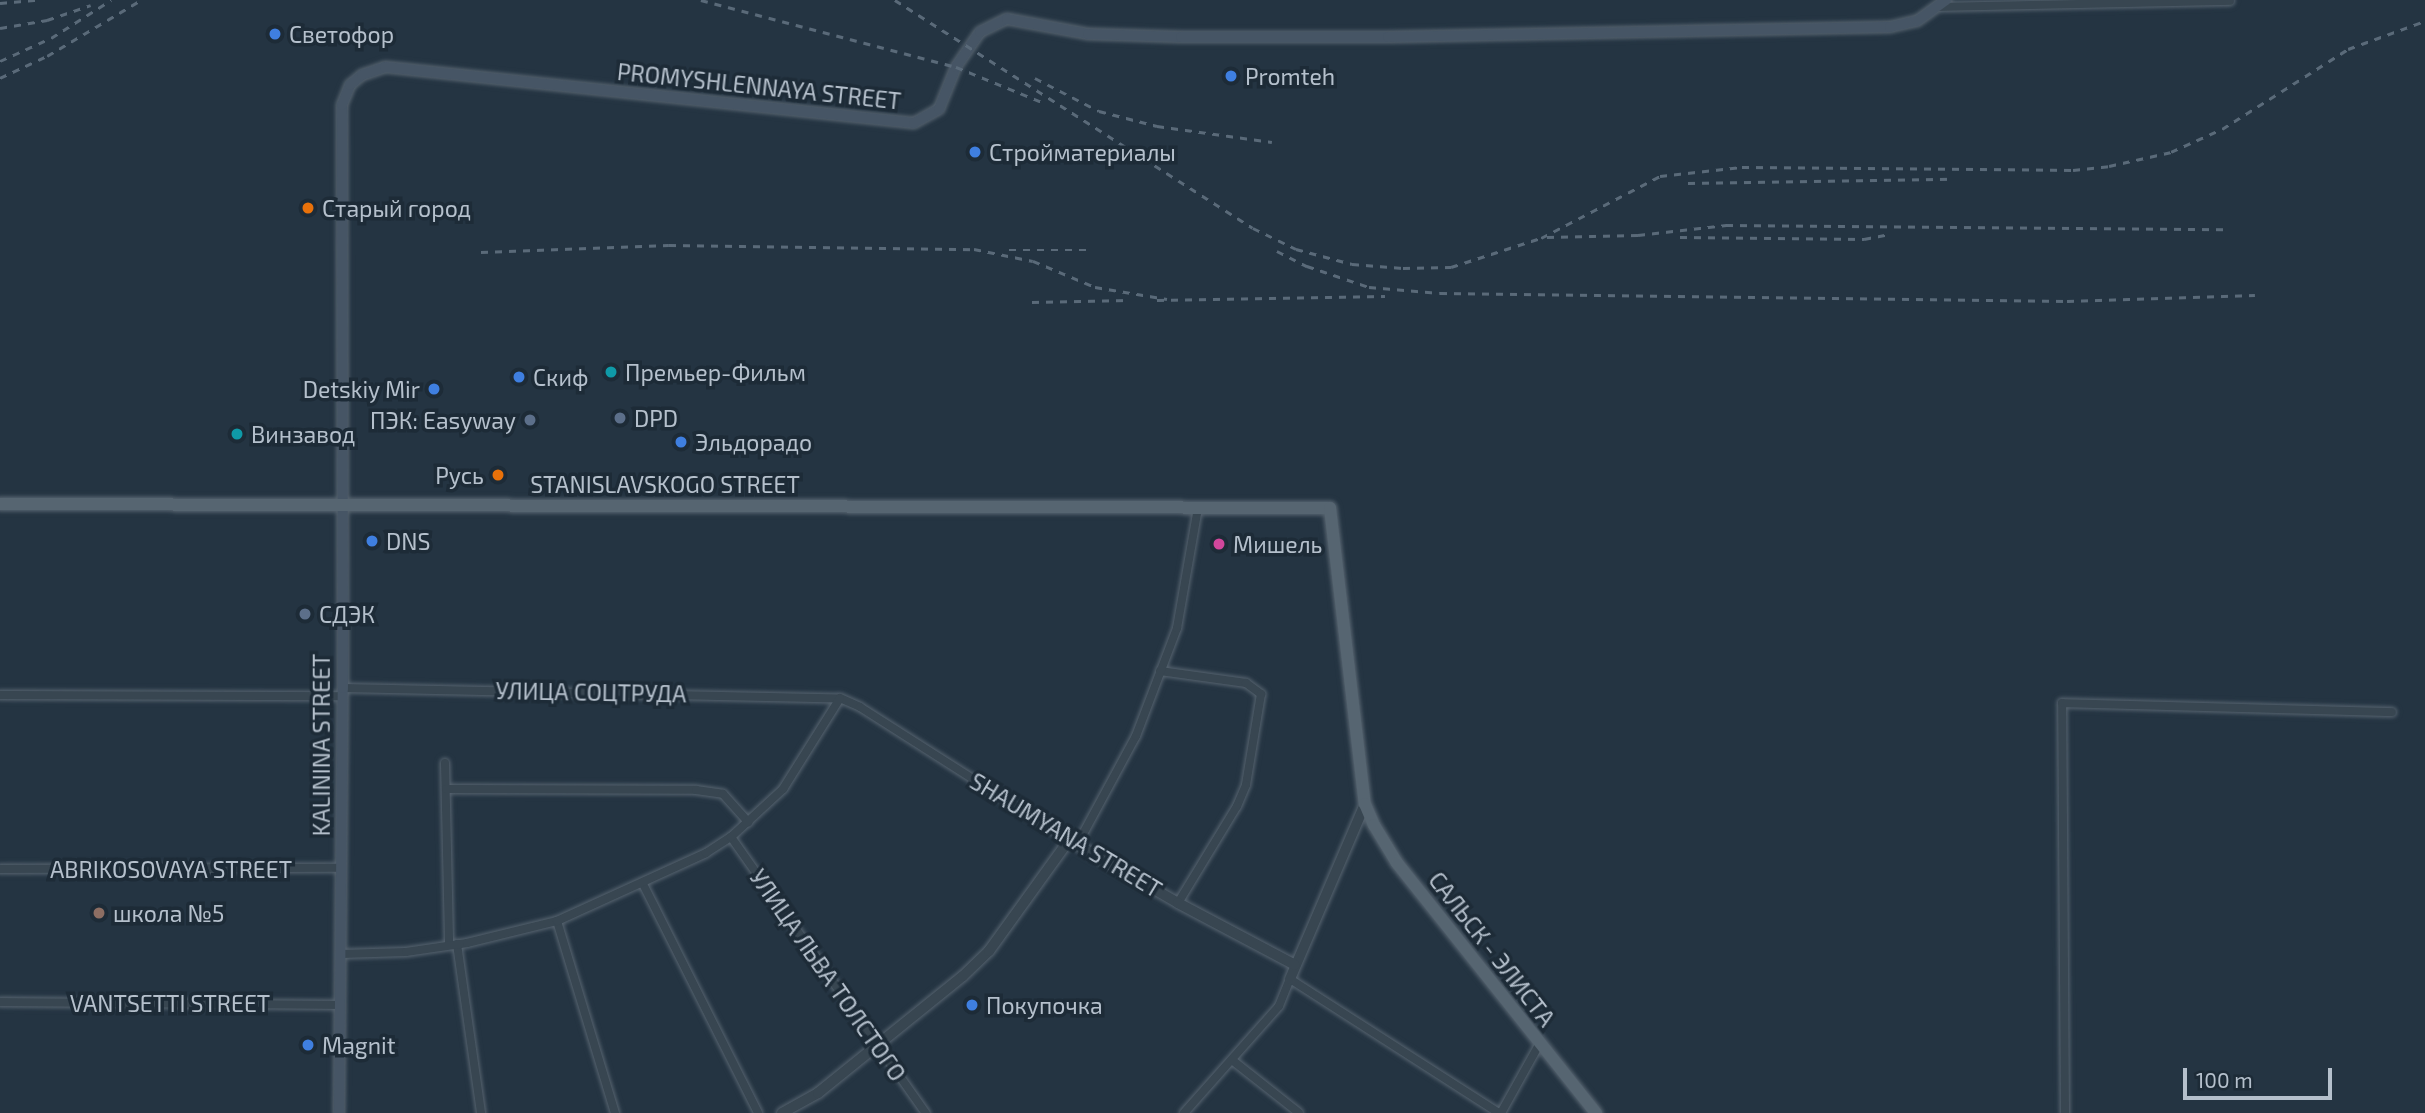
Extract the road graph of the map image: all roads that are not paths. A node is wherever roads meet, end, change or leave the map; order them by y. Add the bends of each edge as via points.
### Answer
1 (2232, 0) edge
2 (2133, 2) edge
3 (1943, 4) edge
4 (350, 85) joint
5 (341, 503) junction
6 (0, 504) edge
7 (1330, 508) joint
8 (1198, 509) junction
9 (1160, 671) junction
10 (343, 692) junction
11 (0, 695) edge
12 (840, 698) junction
13 (2392, 712) dead end
14 (445, 763) dead end
15 (446, 789) junction
16 (1365, 804) junction
17 (748, 822) junction
18 (731, 837) junction
19 (1073, 842) junction
20 (341, 868) junction
21 (0, 869) edge
22 (643, 884) junction
23 (1178, 903) junction
24 (557, 921) junction
25 (453, 945) junction
26 (341, 954) junction
27 (1295, 965) junction
28 (1290, 979) junction
29 (0, 1002) edge
30 (340, 1004) junction
31 (1539, 1043) junction
32 (879, 1046) junction
33 (1232, 1060) junction
34 (339, 1113) edge
35 (481, 1113) edge
36 (615, 1113) edge
37 (758, 1113) edge
38 (782, 1113) edge
39 (926, 1113) edge
40 (1184, 1113) edge
41 (1299, 1113) edge
42 (1500, 1113) edge
43 (1596, 1113) edge
44 (2065, 1113) edge

1 - 2 street
2 - 3 street
3 - 4 main road, PROMYSHLENNAYA STREET via 1917,22 1890,27 1388,37 1088,34 1007,19 980,32 956,67 939,109 914,123 385,67
4 - 5 main road, KALININA STREET via 342,105
5 - 6 main road, STANISLAVSKOGO STREET
5 - 8 main road, STANISLAVSKOGO STREET
5 - 10 main road, KALININA STREET
7 - 8 main road, STANISLAVSKOGO STREET
7 - 16 main road, САЛЬСК - ЭЛИСТА
8 - 9 street via 1177,628
9 - 19 street via 1136,736
9 - 23 street via 1246,683 1261,694 1246,785
10 - 11 street, УЛИЦА СОЦТРУДА
10 - 12 street, УЛИЦА СОЦТРУДА
10 - 20 main road, KALININA STREET
12 - 17 street via 783,789
12 - 19 street, SHAUMYANA STREET
13 - 44 street via 2062,703
14 - 15 street
15 - 17 street via 696,790 723,794
15 - 25 street
16 - 27 street
16 - 31 main road, САЛЬСК - ЭЛИСТА via 1397,863
17 - 18 street
18 - 22 street
18 - 32 street, УЛИЦА ЛЬВА ТОЛСТОГО
19 - 23 street, SHAUMYANA STREET
19 - 32 street via 989,951
20 - 21 street, ABRIKOSOVAYA STREET
20 - 26 main road, KALININA STREET
22 - 24 street
22 - 37 street
23 - 27 street, SHAUMYANA STREET
24 - 25 street
24 - 36 street
25 - 26 street
25 - 35 street
26 - 30 main road, KALININA STREET
27 - 28 street
28 - 33 street via 1279,1006
28 - 42 street
29 - 30 street, VANTSETTI STREET
30 - 34 main road, KALININA STREET
31 - 42 street
31 - 43 main road, САЛЬСК - ЭЛИСТА
32 - 38 street via 818,1093
32 - 39 street, УЛИЦА ЛЬВА ТОЛСТОГО
33 - 40 street
33 - 41 street

